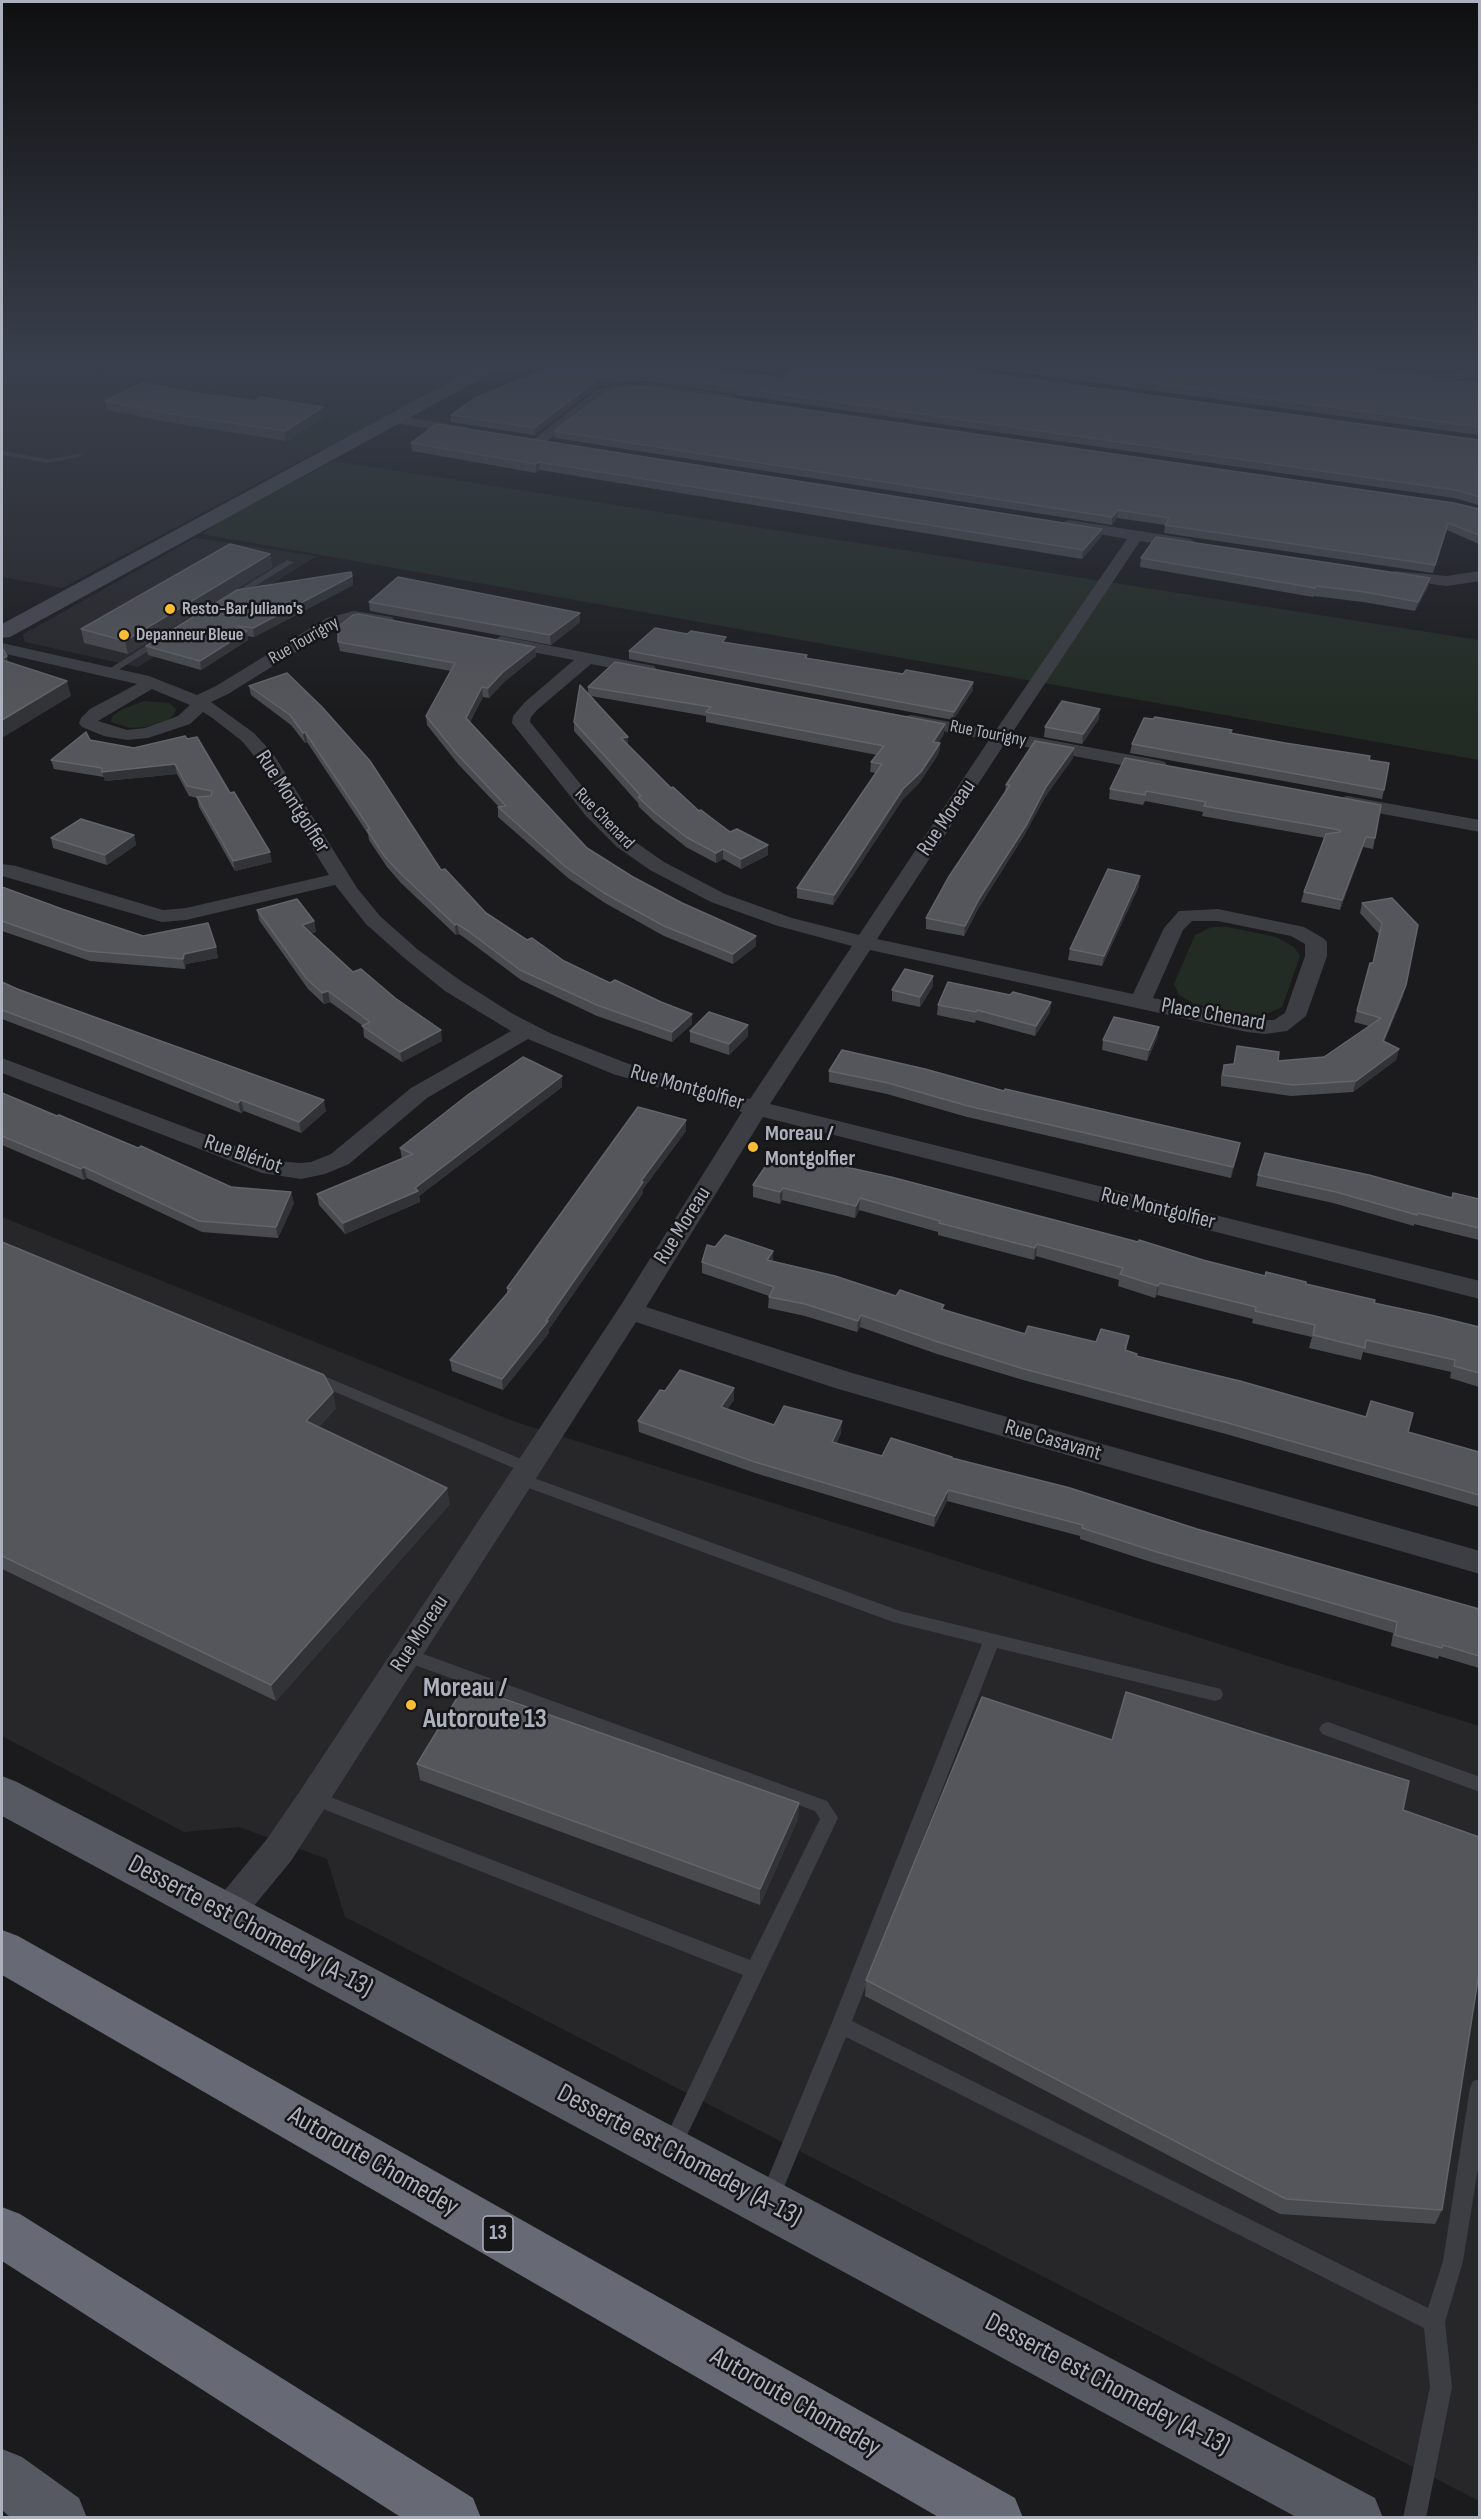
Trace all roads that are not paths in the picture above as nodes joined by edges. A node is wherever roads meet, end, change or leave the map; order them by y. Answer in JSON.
{"nodes":[{"id":1,"x":280,"y":481,"type":"edge"},
{"id":2,"x":1054,"y":523,"type":"edge"},
{"id":3,"x":1136,"y":536,"type":"junction"},
{"id":4,"x":1205,"y":547,"type":"edge"},
{"id":5,"x":290,"y":562,"type":"dead end"},
{"id":6,"x":1378,"y":574,"type":"edge"},
{"id":7,"x":1479,"y":576,"type":"edge"},
{"id":8,"x":220,"y":605,"type":"edge"},
{"id":9,"x":398,"y":622,"type":"edge"},
{"id":10,"x":2,"y":632,"type":"edge"},
{"id":11,"x":170,"y":635,"type":"edge"},
{"id":12,"x":479,"y":637,"type":"edge"},
{"id":13,"x":2,"y":648,"type":"edge"},
{"id":14,"x":586,"y":659,"type":"junction"},
{"id":15,"x":109,"y":672,"type":"junction"},
{"id":16,"x":667,"y":674,"type":"edge"},
{"id":17,"x":151,"y":683,"type":"junction"},
{"id":18,"x":201,"y":703,"type":"junction"},
{"id":19,"x":898,"y":717,"type":"edge"},
{"id":20,"x":1002,"y":737,"type":"junction"},
{"id":21,"x":1176,"y":770,"type":"edge"},
{"id":22,"x":1328,"y":798,"type":"edge"},
{"id":23,"x":1479,"y":826,"type":"edge"},
{"id":24,"x":2,"y":870,"type":"edge"},
{"id":25,"x":340,"y":878,"type":"junction"},
{"id":26,"x":863,"y":942,"type":"junction"},
{"id":27,"x":1140,"y":1002,"type":"junction"},
{"id":28,"x":526,"y":1031,"type":"junction"},
{"id":29,"x":2,"y":1065,"type":"edge"},
{"id":30,"x":756,"y":1109,"type":"junction"},
{"id":31,"x":1479,"y":1290,"type":"edge"},
{"id":32,"x":630,"y":1311,"type":"junction"},
{"id":33,"x":297,"y":1369,"type":"edge"},
{"id":34,"x":524,"y":1474,"type":"junction"},
{"id":35,"x":1479,"y":1563,"type":"edge"},
{"id":36,"x":992,"y":1640,"type":"junction"},
{"id":37,"x":407,"y":1655,"type":"junction"},
{"id":38,"x":1215,"y":1694,"type":"dead end"},
{"id":39,"x":1328,"y":1729,"type":"dead end"},
{"id":40,"x":1479,"y":1785,"type":"edge"},
{"id":41,"x":2,"y":1795,"type":"edge"},
{"id":42,"x":315,"y":1798,"type":"junction"},
{"id":43,"x":227,"y":1913,"type":"junction"},
{"id":44,"x":2,"y":1951,"type":"edge"},
{"id":45,"x":756,"y":1971,"type":"junction"},
{"id":46,"x":841,"y":2025,"type":"junction"},
{"id":47,"x":1479,"y":2088,"type":"edge"},
{"id":48,"x":670,"y":2150,"type":"junction"},
{"id":49,"x":767,"y":2204,"type":"junction"},
{"id":50,"x":2,"y":2232,"type":"edge"},
{"id":51,"x":1434,"y":2322,"type":"junction"},
{"id":52,"x":2,"y":2477,"type":"edge"},
{"id":53,"x":59,"y":2517,"type":"edge"},
{"id":54,"x":453,"y":2517,"type":"edge"},
{"id":55,"x":994,"y":2517,"type":"edge"},
{"id":56,"x":1355,"y":2517,"type":"edge"},
{"id":57,"x":1414,"y":2517,"type":"edge"}],
"edges":[{"from":1,"to":10,"type":"main road"},
{"from":2,"to":3,"type":"street"},
{"from":3,"to":4,"type":"street"},
{"from":3,"to":20,"type":"street","name":"Rue Moreau"},
{"from":5,"to":8,"type":"lane"},
{"from":6,"to":7,"type":"street"},
{"from":9,"to":18,"type":"street","name":"Rue Tourigny"},
{"from":11,"to":15,"type":"lane"},
{"from":12,"to":14,"type":"street"},
{"from":13,"to":15,"type":"street","name":"Rue Montgolfier"},
{"from":14,"to":16,"type":"street"},
{"from":14,"to":26,"type":"street","name":"Rue Chenard"},
{"from":15,"to":17,"type":"street","name":"Rue Montgolfier"},
{"from":17,"to":18,"type":"street","name":"Rue Montgolfier"},
{"from":17,"to":18,"type":"street"},
{"from":18,"to":25,"type":"street","name":"Rue Montgolfier"},
{"from":19,"to":20,"type":"street","name":"Rue Tourigny"},
{"from":20,"to":21,"type":"street","name":"Rue Tourigny"},
{"from":20,"to":26,"type":"street","name":"Rue Moreau"},
{"from":22,"to":23,"type":"street"},
{"from":24,"to":25,"type":"street"},
{"from":25,"to":28,"type":"street","name":"Rue Montgolfier"},
{"from":26,"to":27,"type":"street","name":"Place Chenard"},
{"from":26,"to":30,"type":"street","name":"Rue Moreau"},
{"from":27,"to":27,"type":"street","name":"Place Chenard"},
{"from":28,"to":29,"type":"street","name":"Rue Blériot"},
{"from":28,"to":30,"type":"street","name":"Rue Montgolfier"},
{"from":30,"to":31,"type":"street","name":"Rue Montgolfier"},
{"from":30,"to":32,"type":"street","name":"Rue Moreau"},
{"from":32,"to":34,"type":"street","name":"Rue Moreau"},
{"from":32,"to":35,"type":"street","name":"Rue Casavant"},
{"from":33,"to":34,"type":"lane"},
{"from":34,"to":36,"type":"lane"},
{"from":34,"to":37,"type":"street","name":"Rue Moreau"},
{"from":36,"to":38,"type":"lane"},
{"from":36,"to":46,"type":"lane"},
{"from":37,"to":42,"type":"street","name":"Rue Moreau"},
{"from":37,"to":45,"type":"lane"},
{"from":39,"to":40,"type":"lane"},
{"from":41,"to":43,"type":"main road","name":"Desserte est Chomedey (A-13)"},
{"from":42,"to":43,"type":"street","name":"Rue Moreau"},
{"from":42,"to":45,"type":"lane"},
{"from":43,"to":48,"type":"main road","name":"Desserte est Chomedey (A-13)"},
{"from":44,"to":55,"type":"highway","name":"Autoroute Chomedey","number":"13"},
{"from":45,"to":48,"type":"lane"},
{"from":46,"to":49,"type":"lane"},
{"from":46,"to":51,"type":"lane"},
{"from":47,"to":51,"type":"lane"},
{"from":48,"to":49,"type":"main road","name":"Desserte est Chomedey (A-13)"},
{"from":49,"to":56,"type":"main road","name":"Desserte est Chomedey (A-13)"},
{"from":50,"to":54,"type":"highway"},
{"from":51,"to":57,"type":"lane"},
{"from":52,"to":53,"type":"main road"}]}
